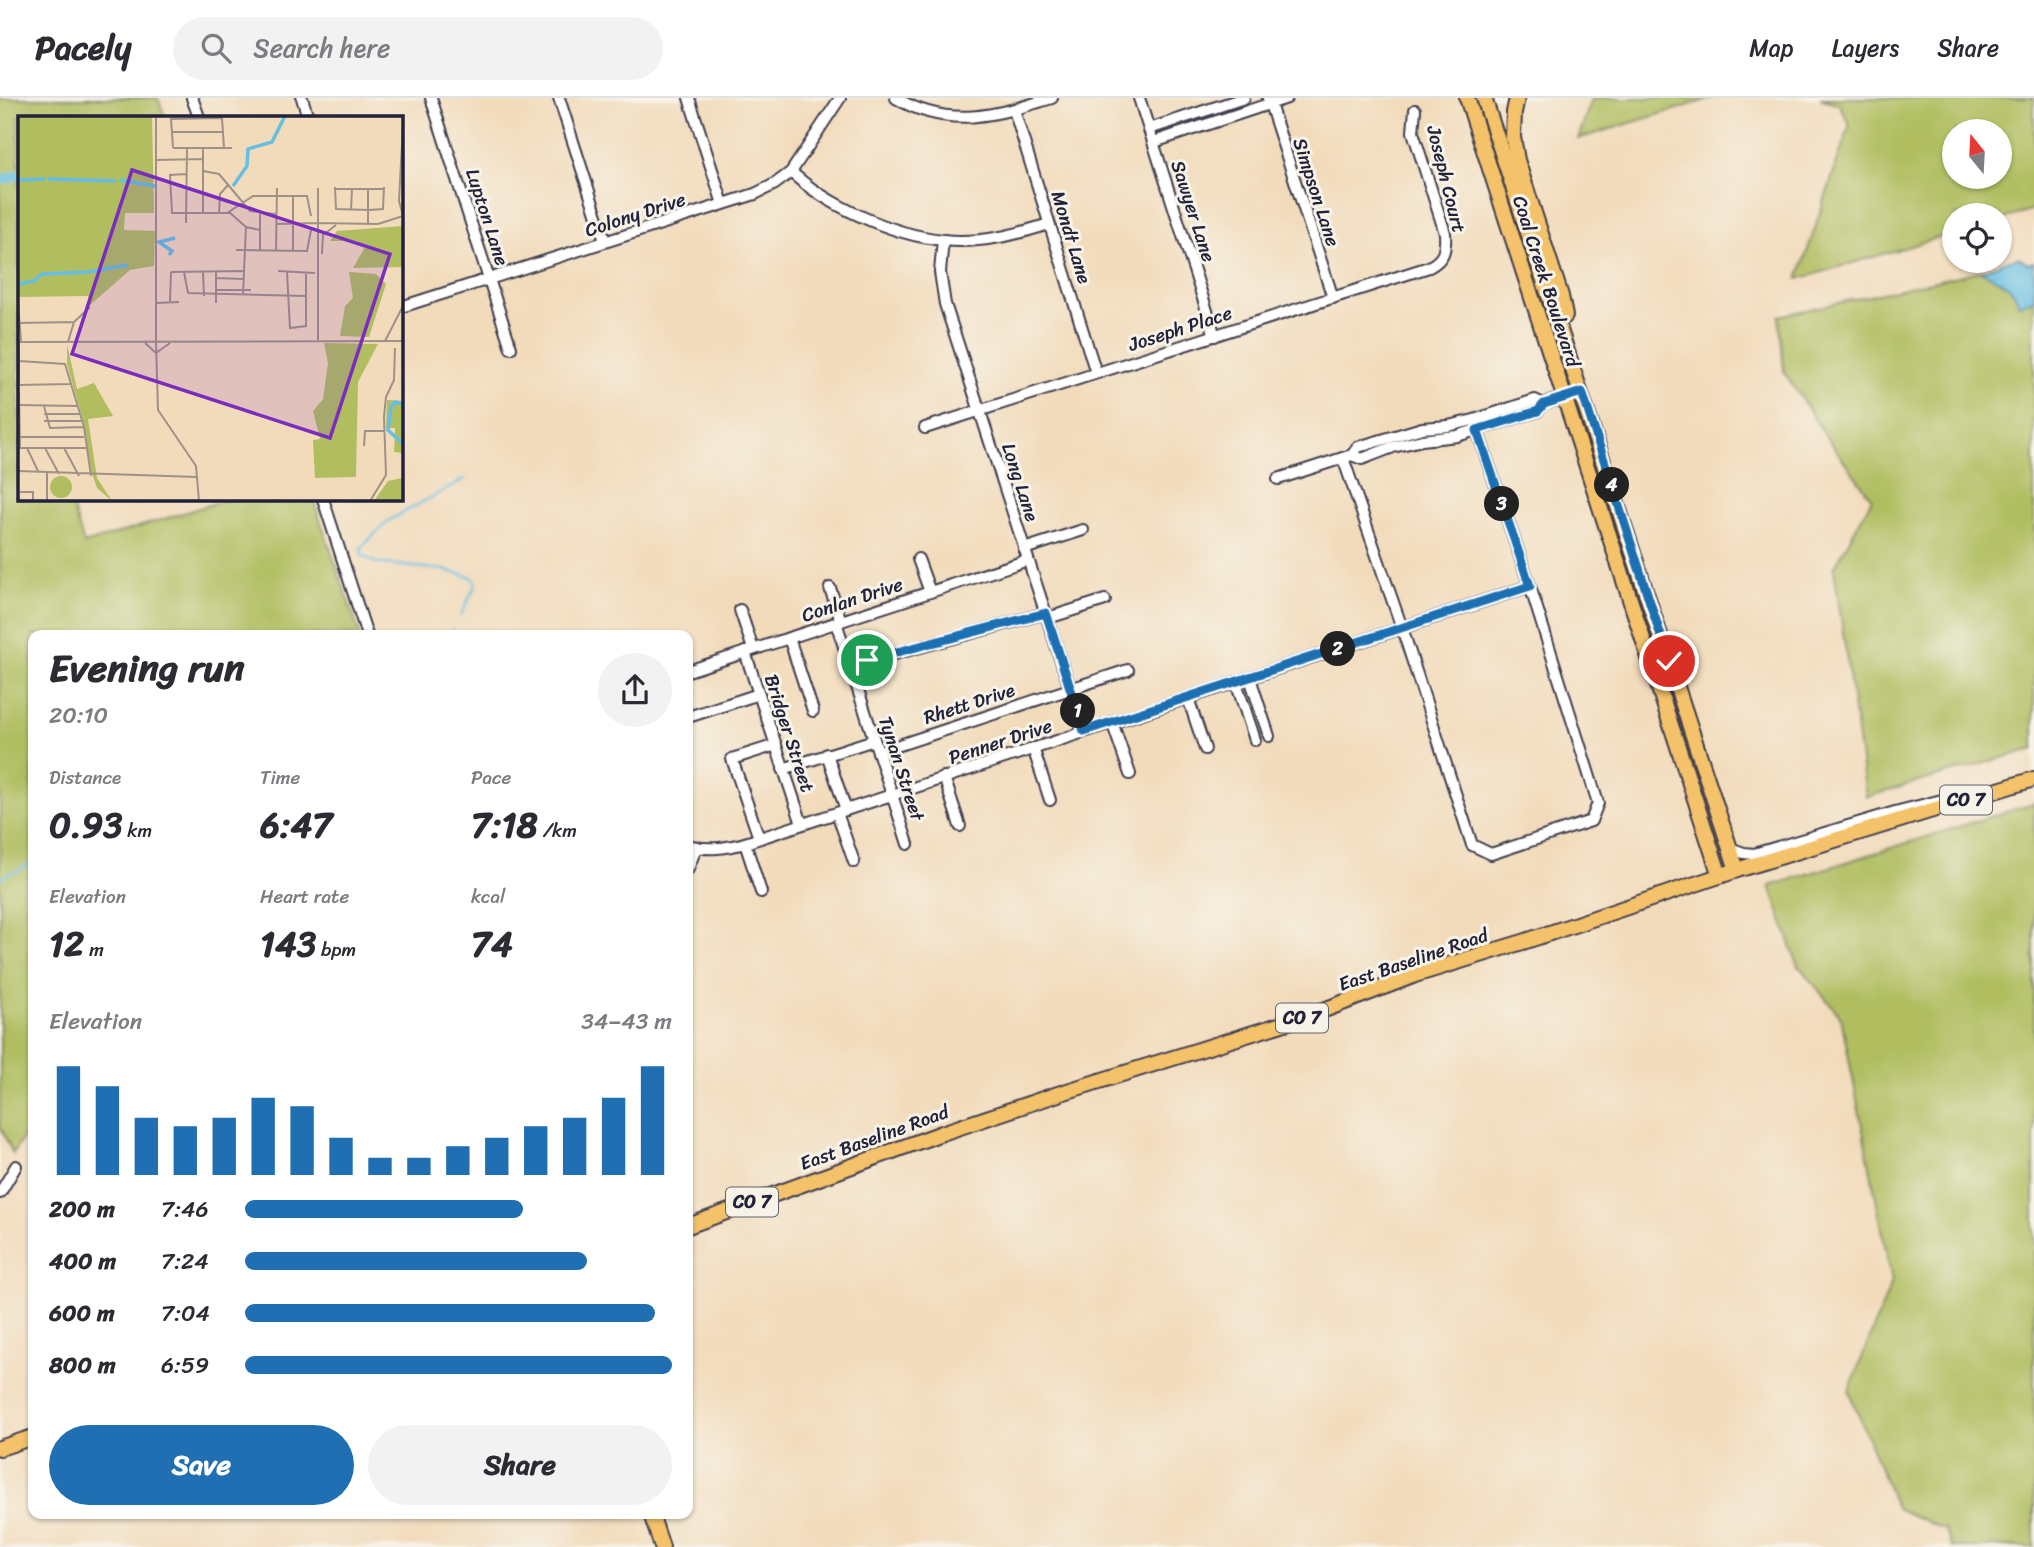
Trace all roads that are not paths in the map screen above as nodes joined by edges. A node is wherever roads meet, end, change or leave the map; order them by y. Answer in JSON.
{"nodes":[{"id":1,"x":192,"y":98,"type":"edge"},
{"id":2,"x":302,"y":98,"type":"edge"},
{"id":3,"x":431,"y":98,"type":"edge"},
{"id":4,"x":559,"y":98,"type":"edge"},
{"id":5,"x":689,"y":98,"type":"edge"},
{"id":6,"x":840,"y":98,"type":"edge"},
{"id":7,"x":896,"y":98,"type":"edge"},
{"id":8,"x":1052,"y":98,"type":"edge"},
{"id":9,"x":1139,"y":98,"type":"edge"},
{"id":10,"x":1244,"y":98,"type":"edge"},
{"id":11,"x":1287,"y":98,"type":"edge"},
{"id":12,"x":1468,"y":98,"type":"edge"},
{"id":13,"x":1484,"y":98,"type":"edge"},
{"id":14,"x":1517,"y":98,"type":"edge"},
{"id":15,"x":1269,"y":101,"type":"edge"},
{"id":16,"x":1014,"y":110,"type":"junction"},
{"id":17,"x":1415,"y":110,"type":"dead end"},
{"id":18,"x":199,"y":116,"type":"edge"},
{"id":19,"x":308,"y":116,"type":"edge"},
{"id":20,"x":1149,"y":129,"type":"junction"},
{"id":21,"x":1154,"y":142,"type":"junction"},
{"id":22,"x":791,"y":172,"type":"junction"},
{"id":23,"x":723,"y":204,"type":"junction"},
{"id":24,"x":1049,"y":224,"type":"junction"},
{"id":25,"x":943,"y":240,"type":"junction"},
{"id":26,"x":605,"y":241,"type":"junction"},
{"id":27,"x":1444,"y":256,"type":"joint"},
{"id":28,"x":489,"y":279,"type":"junction"},
{"id":29,"x":1332,"y":298,"type":"junction"},
{"id":30,"x":402,"y":307,"type":"edge"},
{"id":31,"x":1215,"y":336,"type":"junction"},
{"id":32,"x":511,"y":348,"type":"dead end"},
{"id":33,"x":1096,"y":373,"type":"junction"},
{"id":34,"x":1577,"y":376,"type":"junction"},
{"id":35,"x":1582,"y":392,"type":"junction"},
{"id":36,"x":1565,"y":397,"type":"junction"},
{"id":37,"x":1544,"y":404,"type":"junction"},
{"id":38,"x":979,"y":410,"type":"junction"},
{"id":39,"x":925,"y":428,"type":"dead end"},
{"id":40,"x":1477,"y":430,"type":"junction"},
{"id":41,"x":1348,"y":457,"type":"junction"},
{"id":42,"x":1278,"y":479,"type":"dead end"},
{"id":43,"x":323,"y":500,"type":"edge"},
{"id":44,"x":1083,"y":530,"type":"dead end"},
{"id":45,"x":1026,"y":554,"type":"junction"},
{"id":46,"x":918,"y":559,"type":"dead end"},
{"id":47,"x":1530,"y":586,"type":"junction"},
{"id":48,"x":830,"y":589,"type":"dead end"},
{"id":49,"x":930,"y":592,"type":"junction"},
{"id":50,"x":1105,"y":600,"type":"dead end"},
{"id":51,"x":740,"y":610,"type":"dead end"},
{"id":52,"x":1047,"y":616,"type":"junction"},
{"id":53,"x":838,"y":622,"type":"junction"},
{"id":54,"x":1402,"y":628,"type":"junction"},
{"id":55,"x":364,"y":630,"type":"edge"},
{"id":56,"x":789,"y":638,"type":"junction"},
{"id":57,"x":749,"y":651,"type":"junction"},
{"id":58,"x":850,"y":666,"type":"junction"},
{"id":59,"x":693,"y":669,"type":"edge"},
{"id":60,"x":1128,"y":670,"type":"dead end"},
{"id":61,"x":1250,"y":678,"type":"junction"},
{"id":62,"x":1236,"y":682,"type":"junction"},
{"id":63,"x":1070,"y":688,"type":"junction"},
{"id":64,"x":759,"y":694,"type":"junction"},
{"id":65,"x":1188,"y":698,"type":"junction"},
{"id":66,"x":813,"y":710,"type":"dead end"},
{"id":67,"x":693,"y":715,"type":"edge"},
{"id":68,"x":1112,"y":722,"type":"junction"},
{"id":69,"x":1084,"y":731,"type":"junction"},
{"id":70,"x":1269,"y":736,"type":"dead end"},
{"id":71,"x":874,"y":740,"type":"junction"},
{"id":72,"x":1255,"y":740,"type":"dead end"},
{"id":73,"x":776,"y":745,"type":"junction"},
{"id":74,"x":1033,"y":748,"type":"junction"},
{"id":75,"x":1205,"y":749,"type":"dead end"},
{"id":76,"x":878,"y":752,"type":"junction"},
{"id":77,"x":827,"y":754,"type":"junction"},
{"id":78,"x":783,"y":769,"type":"junction"},
{"id":79,"x":1130,"y":774,"type":"dead end"},
{"id":80,"x":944,"y":777,"type":"junction"},
{"id":81,"x":2034,"y":779,"type":"edge"},
{"id":82,"x":892,"y":795,"type":"junction"},
{"id":83,"x":1050,"y":800,"type":"dead end"},
{"id":84,"x":841,"y":811,"type":"junction"},
{"id":85,"x":802,"y":824,"type":"junction"},
{"id":86,"x":960,"y":826,"type":"dead end"},
{"id":87,"x":759,"y":838,"type":"junction"},
{"id":88,"x":745,"y":843,"type":"junction"},
{"id":89,"x":908,"y":844,"type":"dead end"},
{"id":90,"x":693,"y":847,"type":"edge"},
{"id":91,"x":1730,"y":848,"type":"junction"},
{"id":92,"x":854,"y":862,"type":"dead end"},
{"id":93,"x":1737,"y":870,"type":"junction"},
{"id":94,"x":1720,"y":876,"type":"junction"},
{"id":95,"x":761,"y":892,"type":"dead end"},
{"id":96,"x":16,"y":1166,"type":"dead end"},
{"id":97,"x":0,"y":1193,"type":"edge"},
{"id":98,"x":693,"y":1224,"type":"edge"},
{"id":99,"x":28,"y":1439,"type":"edge"},
{"id":100,"x":0,"y":1448,"type":"edge"},
{"id":101,"x":653,"y":1519,"type":"edge"},
{"id":102,"x":662,"y":1547,"type":"edge"}],
"edges":[{"from":1,"to":18,"type":"street"},
{"from":2,"to":19,"type":"street"},
{"from":3,"to":28,"type":"street","name":"Lupton Lane"},
{"from":4,"to":26,"type":"street"},
{"from":5,"to":23,"type":"street"},
{"from":6,"to":22,"type":"street","name":"Colony Drive"},
{"from":7,"to":16,"type":"street"},
{"from":8,"to":16,"type":"street"},
{"from":9,"to":20,"type":"street","name":"Sawyer Lane"},
{"from":10,"to":20,"type":"street"},
{"from":11,"to":15,"type":"street"},
{"from":12,"to":36,"type":"main road","name":"Coal Creek Boulevard"},
{"from":13,"to":34,"type":"main road","name":"Coal Creek Boulevard"},
{"from":14,"to":34,"type":"main road"},
{"from":15,"to":21,"type":"street"},
{"from":15,"to":29,"type":"street","name":"Simpson Lane"},
{"from":16,"to":24,"type":"street","name":"Mondt Lane"},
{"from":17,"to":27,"type":"street","name":"Joseph Court"},
{"from":20,"to":21,"type":"street","name":"Sawyer Lane"},
{"from":21,"to":31,"type":"street","name":"Sawyer Lane"},
{"from":22,"to":23,"type":"street","name":"Colony Drive"},
{"from":22,"to":25,"type":"street"},
{"from":23,"to":26,"type":"street","name":"Colony Drive"},
{"from":24,"to":25,"type":"street"},
{"from":24,"to":33,"type":"street","name":"Mondt Lane"},
{"from":25,"to":38,"type":"street","name":"Long Lane"},
{"from":26,"to":28,"type":"street","name":"Colony Drive"},
{"from":27,"to":29,"type":"street","name":"Joseph Place"},
{"from":28,"to":30,"type":"street","name":"Colony Drive"},
{"from":28,"to":32,"type":"street","name":"Lupton Lane"},
{"from":29,"to":31,"type":"street","name":"Joseph Place"},
{"from":31,"to":33,"type":"street","name":"Joseph Place"},
{"from":33,"to":38,"type":"street","name":"Joseph Place"},
{"from":34,"to":35,"type":"main road","name":"Coal Creek Boulevard"},
{"from":35,"to":36,"type":"street"},
{"from":35,"to":91,"type":"main road","name":"Coal Creek Boulevard"},
{"from":36,"to":37,"type":"street"},
{"from":36,"to":94,"type":"main road","name":"Coal Creek Boulevard"},
{"from":37,"to":40,"type":"street"},
{"from":37,"to":41,"type":"street"},
{"from":38,"to":39,"type":"street","name":"Joseph Place"},
{"from":38,"to":45,"type":"street","name":"Long Lane"},
{"from":40,"to":41,"type":"street"},
{"from":40,"to":47,"type":"street"},
{"from":41,"to":42,"type":"street"},
{"from":41,"to":54,"type":"street"},
{"from":43,"to":55,"type":"street"},
{"from":44,"to":45,"type":"street","name":"Conlan Drive"},
{"from":45,"to":49,"type":"street","name":"Conlan Drive"},
{"from":45,"to":52,"type":"street","name":"Long Lane"},
{"from":46,"to":49,"type":"street"},
{"from":47,"to":54,"type":"street","name":"Penner Drive"},
{"from":47,"to":54,"type":"street"},
{"from":48,"to":53,"type":"street","name":"Tynan Street"},
{"from":49,"to":53,"type":"street","name":"Conlan Drive"},
{"from":50,"to":52,"type":"street"},
{"from":51,"to":57,"type":"street","name":"Bridger Street"},
{"from":52,"to":58,"type":"street"},
{"from":52,"to":63,"type":"street","name":"Long Lane"},
{"from":53,"to":56,"type":"street","name":"Conlan Drive"},
{"from":53,"to":58,"type":"street","name":"Tynan Street"},
{"from":54,"to":61,"type":"street","name":"Penner Drive"},
{"from":56,"to":57,"type":"street","name":"Conlan Drive"},
{"from":56,"to":66,"type":"street"},
{"from":57,"to":59,"type":"street","name":"Conlan Drive"},
{"from":57,"to":64,"type":"street","name":"Bridger Street"},
{"from":58,"to":71,"type":"street","name":"Tynan Street"},
{"from":60,"to":63,"type":"street","name":"Rhett Drive"},
{"from":61,"to":62,"type":"street","name":"Penner Drive"},
{"from":61,"to":70,"type":"street"},
{"from":62,"to":65,"type":"street","name":"Penner Drive"},
{"from":62,"to":72,"type":"street"},
{"from":63,"to":69,"type":"street","name":"Long Lane"},
{"from":63,"to":76,"type":"street","name":"Rhett Drive"},
{"from":64,"to":67,"type":"street"},
{"from":64,"to":73,"type":"street","name":"Bridger Street"},
{"from":65,"to":68,"type":"street","name":"Penner Drive"},
{"from":65,"to":75,"type":"street"},
{"from":68,"to":69,"type":"street","name":"Penner Drive"},
{"from":68,"to":79,"type":"street"},
{"from":69,"to":74,"type":"street","name":"Penner Drive"},
{"from":71,"to":76,"type":"street","name":"Tynan Street"},
{"from":71,"to":77,"type":"street"},
{"from":73,"to":78,"type":"street","name":"Bridger Street"},
{"from":73,"to":87,"type":"street"},
{"from":74,"to":80,"type":"street","name":"Penner Drive"},
{"from":74,"to":83,"type":"street"},
{"from":76,"to":82,"type":"street","name":"Tynan Street"},
{"from":77,"to":78,"type":"street"},
{"from":77,"to":84,"type":"street"},
{"from":78,"to":85,"type":"street","name":"Bridger Street"},
{"from":80,"to":82,"type":"street","name":"Penner Drive"},
{"from":80,"to":86,"type":"street"},
{"from":81,"to":91,"type":"street"},
{"from":81,"to":93,"type":"main road","name":"East Baseline Road","number":"CO 7"},
{"from":82,"to":84,"type":"street","name":"Penner Drive"},
{"from":82,"to":89,"type":"street","name":"Tynan Street"},
{"from":84,"to":85,"type":"street","name":"Penner Drive"},
{"from":84,"to":92,"type":"street"},
{"from":85,"to":87,"type":"street","name":"Penner Drive"},
{"from":87,"to":88,"type":"street","name":"Penner Drive"},
{"from":88,"to":90,"type":"street","name":"Penner Drive"},
{"from":88,"to":95,"type":"street"},
{"from":91,"to":93,"type":"main road","name":"Coal Creek Boulevard"},
{"from":93,"to":94,"type":"main road","name":"East Baseline Road","number":"CO 7"},
{"from":94,"to":98,"type":"main road","name":"East Baseline Road","number":"CO 7"},
{"from":96,"to":97,"type":"street"},
{"from":99,"to":100,"type":"main road"},
{"from":101,"to":102,"type":"main road"}]}
